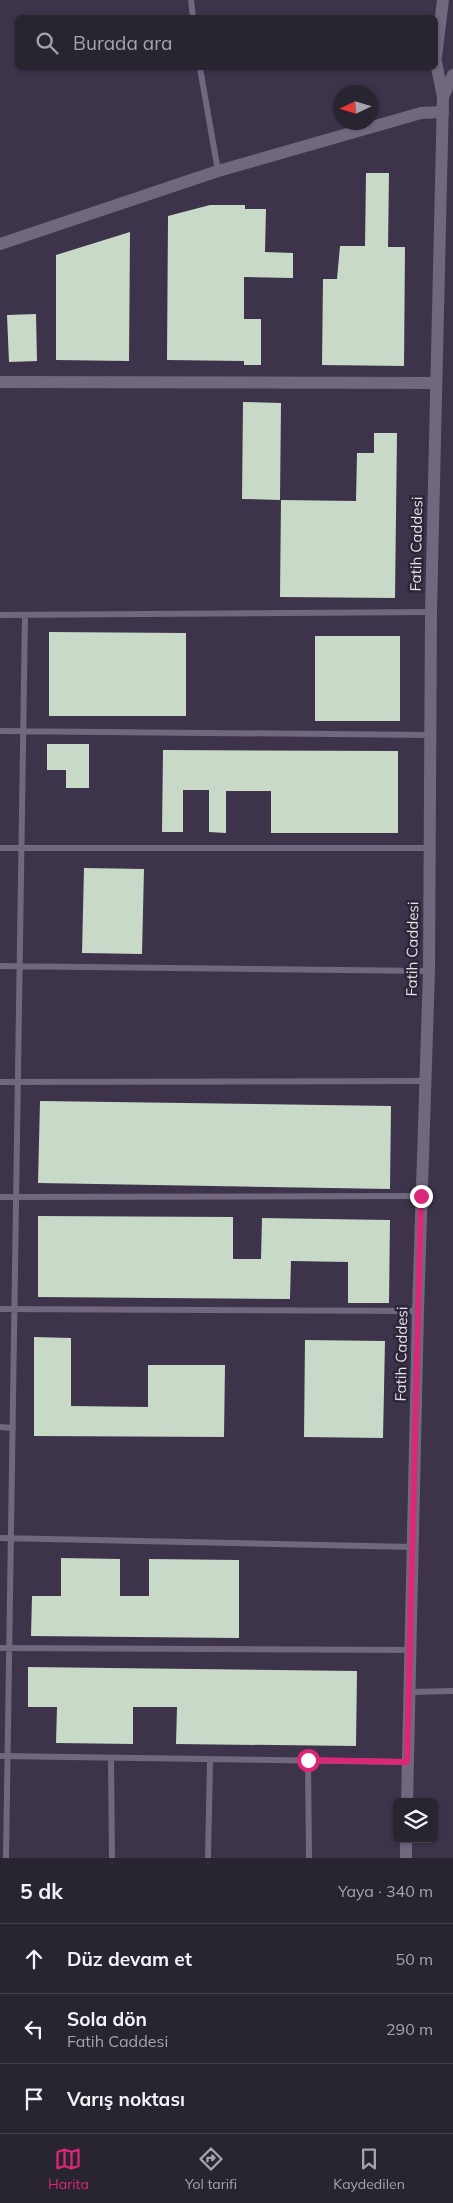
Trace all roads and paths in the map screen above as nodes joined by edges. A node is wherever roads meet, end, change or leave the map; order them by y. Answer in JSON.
{"nodes":[{"id":1,"x":191,"y":0,"type":"edge"},
{"id":2,"x":443,"y":0,"type":"edge"},
{"id":3,"x":193,"y":15,"type":"edge"},
{"id":4,"x":438,"y":41,"type":"edge"},
{"id":5,"x":200,"y":70,"type":"edge"},
{"id":6,"x":438,"y":70,"type":"edge"},
{"id":7,"x":453,"y":75,"type":"edge"},
{"id":8,"x":443,"y":97,"type":"junction"},
{"id":9,"x":443,"y":112,"type":"junction"},
{"id":10,"x":218,"y":171,"type":"junction"},
{"id":11,"x":0,"y":244,"type":"edge"},
{"id":12,"x":0,"y":382,"type":"edge"},
{"id":13,"x":436,"y":383,"type":"junction"},
{"id":14,"x":431,"y":612,"type":"junction"},
{"id":15,"x":0,"y":615,"type":"edge"},
{"id":16,"x":25,"y":615,"type":"junction"},
{"id":17,"x":0,"y":731,"type":"edge"},
{"id":18,"x":24,"y":731,"type":"junction"},
{"id":19,"x":431,"y":735,"type":"junction"},
{"id":20,"x":0,"y":848,"type":"edge"},
{"id":21,"x":430,"y":848,"type":"junction"},
{"id":22,"x":20,"y":849,"type":"junction"},
{"id":23,"x":0,"y":966,"type":"edge"},
{"id":24,"x":19,"y":966,"type":"junction"},
{"id":25,"x":429,"y":971,"type":"junction"},
{"id":26,"x":0,"y":1082,"type":"edge"},
{"id":27,"x":425,"y":1082,"type":"junction"},
{"id":28,"x":19,"y":1083,"type":"junction"},
{"id":29,"x":421,"y":1196,"type":"junction"},
{"id":30,"x":0,"y":1198,"type":"edge"},
{"id":31,"x":15,"y":1198,"type":"junction"},
{"id":32,"x":0,"y":1309,"type":"edge"},
{"id":33,"x":14,"y":1310,"type":"junction"},
{"id":34,"x":418,"y":1311,"type":"junction"},
{"id":35,"x":0,"y":1427,"type":"edge"},
{"id":36,"x":12,"y":1428,"type":"junction"},
{"id":37,"x":0,"y":1538,"type":"edge"},
{"id":38,"x":10,"y":1538,"type":"junction"},
{"id":39,"x":413,"y":1547,"type":"junction"},
{"id":40,"x":4,"y":1648,"type":"edge"},
{"id":41,"x":410,"y":1650,"type":"junction"},
{"id":42,"x":453,"y":1691,"type":"edge"},
{"id":43,"x":409,"y":1692,"type":"junction"},
{"id":44,"x":3,"y":1756,"type":"edge"},
{"id":45,"x":111,"y":1758,"type":"junction"},
{"id":46,"x":210,"y":1760,"type":"junction"},
{"id":47,"x":308,"y":1760,"type":"junction"},
{"id":48,"x":407,"y":1762,"type":"junction"},
{"id":49,"x":407,"y":1798,"type":"edge"},
{"id":50,"x":406,"y":1843,"type":"edge"},
{"id":51,"x":6,"y":1858,"type":"edge"},
{"id":52,"x":112,"y":1858,"type":"edge"},
{"id":53,"x":208,"y":1858,"type":"edge"},
{"id":54,"x":309,"y":1858,"type":"edge"},
{"id":55,"x":406,"y":1858,"type":"edge"}],
"edges":[{"from":1,"to":3,"type":"lane"},
{"from":2,"to":4,"type":"street"},
{"from":5,"to":10,"type":"lane"},
{"from":6,"to":8,"type":"street","name":"Fatih Caddesi"},
{"from":7,"to":8,"type":"street","name":"Fatih Caddesi"},
{"from":8,"to":9,"type":"street","name":"Fatih Caddesi"},
{"from":9,"to":10,"type":"street"},
{"from":9,"to":13,"type":"street","name":"Fatih Caddesi"},
{"from":10,"to":11,"type":"street"},
{"from":12,"to":13,"type":"street"},
{"from":13,"to":14,"type":"street","name":"Fatih Caddesi"},
{"from":14,"to":16,"type":"lane"},
{"from":14,"to":19,"type":"street","name":"Fatih Caddesi"},
{"from":15,"to":16,"type":"lane"},
{"from":16,"to":18,"type":"lane"},
{"from":17,"to":18,"type":"lane"},
{"from":18,"to":19,"type":"lane"},
{"from":18,"to":22,"type":"lane"},
{"from":19,"to":21,"type":"street","name":"Fatih Caddesi"},
{"from":20,"to":22,"type":"lane"},
{"from":21,"to":22,"type":"lane"},
{"from":21,"to":25,"type":"street","name":"Fatih Caddesi"},
{"from":22,"to":24,"type":"lane"},
{"from":23,"to":24,"type":"lane"},
{"from":24,"to":25,"type":"lane"},
{"from":24,"to":28,"type":"lane"},
{"from":25,"to":27,"type":"street","name":"Fatih Caddesi"},
{"from":26,"to":28,"type":"lane"},
{"from":27,"to":28,"type":"lane"},
{"from":27,"to":29,"type":"street","name":"Fatih Caddesi"},
{"from":28,"to":31,"type":"lane"},
{"from":29,"to":31,"type":"lane"},
{"from":29,"to":34,"type":"street","name":"Fatih Caddesi"},
{"from":30,"to":31,"type":"lane"},
{"from":31,"to":33,"type":"lane"},
{"from":32,"to":33,"type":"lane"},
{"from":33,"to":34,"type":"lane"},
{"from":33,"to":36,"type":"lane"},
{"from":34,"to":39,"type":"street","name":"Fatih Caddesi"},
{"from":35,"to":36,"type":"lane"},
{"from":36,"to":38,"type":"lane"},
{"from":37,"to":38,"type":"lane"},
{"from":38,"to":39,"type":"lane"},
{"from":38,"to":40,"type":"lane"},
{"from":39,"to":41,"type":"street","name":"Fatih Caddesi"},
{"from":40,"to":41,"type":"lane"},
{"from":40,"to":44,"type":"lane"},
{"from":41,"to":43,"type":"street","name":"Fatih Caddesi"},
{"from":42,"to":43,"type":"lane"},
{"from":43,"to":48,"type":"street","name":"Fatih Caddesi"},
{"from":44,"to":45,"type":"lane"},
{"from":44,"to":51,"type":"lane"},
{"from":45,"to":46,"type":"lane"},
{"from":45,"to":52,"type":"lane"},
{"from":46,"to":47,"type":"lane"},
{"from":46,"to":53,"type":"lane"},
{"from":47,"to":48,"type":"lane"},
{"from":47,"to":54,"type":"lane"},
{"from":48,"to":49,"type":"street","name":"Fatih Caddesi"},
{"from":50,"to":55,"type":"street"}]}
